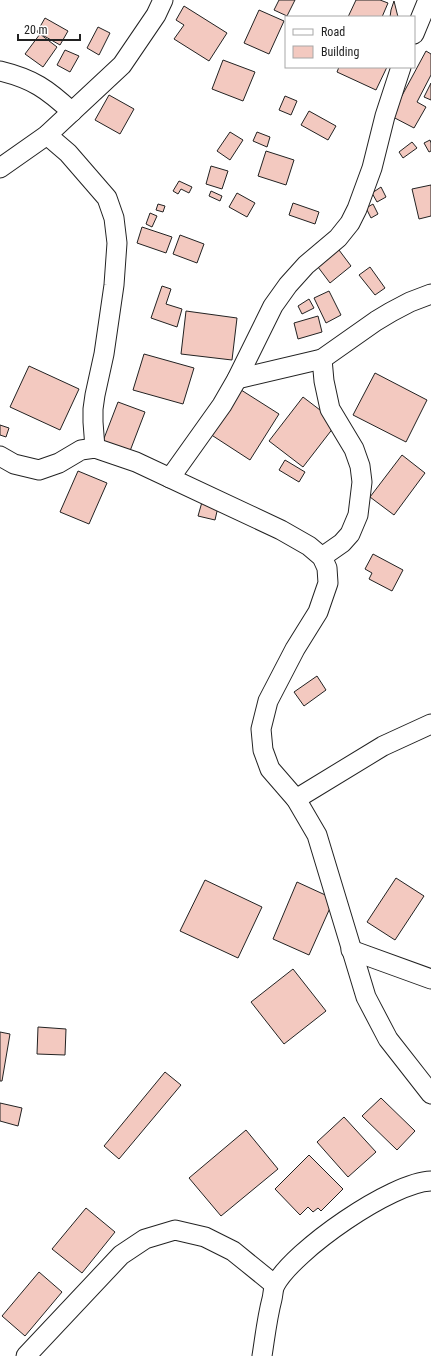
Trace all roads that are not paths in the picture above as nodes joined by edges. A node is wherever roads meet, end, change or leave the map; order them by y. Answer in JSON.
{"nodes":[{"id":1,"x":163,"y":0,"type":"edge"},
{"id":2,"x":428,"y":0,"type":"edge"},
{"id":3,"x":415,"y":32,"type":"edge"},
{"id":4,"x":400,"y":68,"type":"edge"},
{"id":5,"x":0,"y":71,"type":"edge"},
{"id":6,"x":72,"y":112,"type":"junction"},
{"id":7,"x":47,"y":135,"type":"junction"},
{"id":8,"x":0,"y":168,"type":"edge"},
{"id":9,"x":431,"y":294,"type":"edge"},
{"id":10,"x":322,"y":359,"type":"junction"},
{"id":11,"x":237,"y":380,"type":"junction"},
{"id":12,"x":95,"y":448,"type":"junction"},
{"id":13,"x":0,"y":456,"type":"edge"},
{"id":14,"x":170,"y":478,"type":"junction"},
{"id":15,"x":322,"y":557,"type":"junction"},
{"id":16,"x":431,"y":724,"type":"edge"},
{"id":17,"x":296,"y":799,"type":"junction"},
{"id":18,"x":351,"y":950,"type":"junction"},
{"id":19,"x":431,"y":979,"type":"edge"},
{"id":20,"x":431,"y":1094,"type":"edge"},
{"id":21,"x":431,"y":1181,"type":"edge"},
{"id":22,"x":275,"y":1285,"type":"junction"},
{"id":23,"x":26,"y":1356,"type":"edge"},
{"id":24,"x":262,"y":1356,"type":"edge"}],
"edges":[{"from":1,"to":6,"type":"street"},
{"from":2,"to":3,"type":"street"},
{"from":4,"to":11,"type":"street"},
{"from":5,"to":6,"type":"street"},
{"from":6,"to":7,"type":"street"},
{"from":7,"to":8,"type":"street"},
{"from":7,"to":12,"type":"street"},
{"from":9,"to":10,"type":"street"},
{"from":10,"to":11,"type":"street"},
{"from":10,"to":15,"type":"street"},
{"from":11,"to":14,"type":"street"},
{"from":12,"to":13,"type":"street"},
{"from":12,"to":14,"type":"street"},
{"from":14,"to":15,"type":"street"},
{"from":15,"to":17,"type":"street"},
{"from":16,"to":17,"type":"street"},
{"from":17,"to":18,"type":"street"},
{"from":18,"to":19,"type":"street"},
{"from":18,"to":20,"type":"street"},
{"from":21,"to":22,"type":"street"},
{"from":22,"to":23,"type":"street"},
{"from":22,"to":24,"type":"street"}]}
